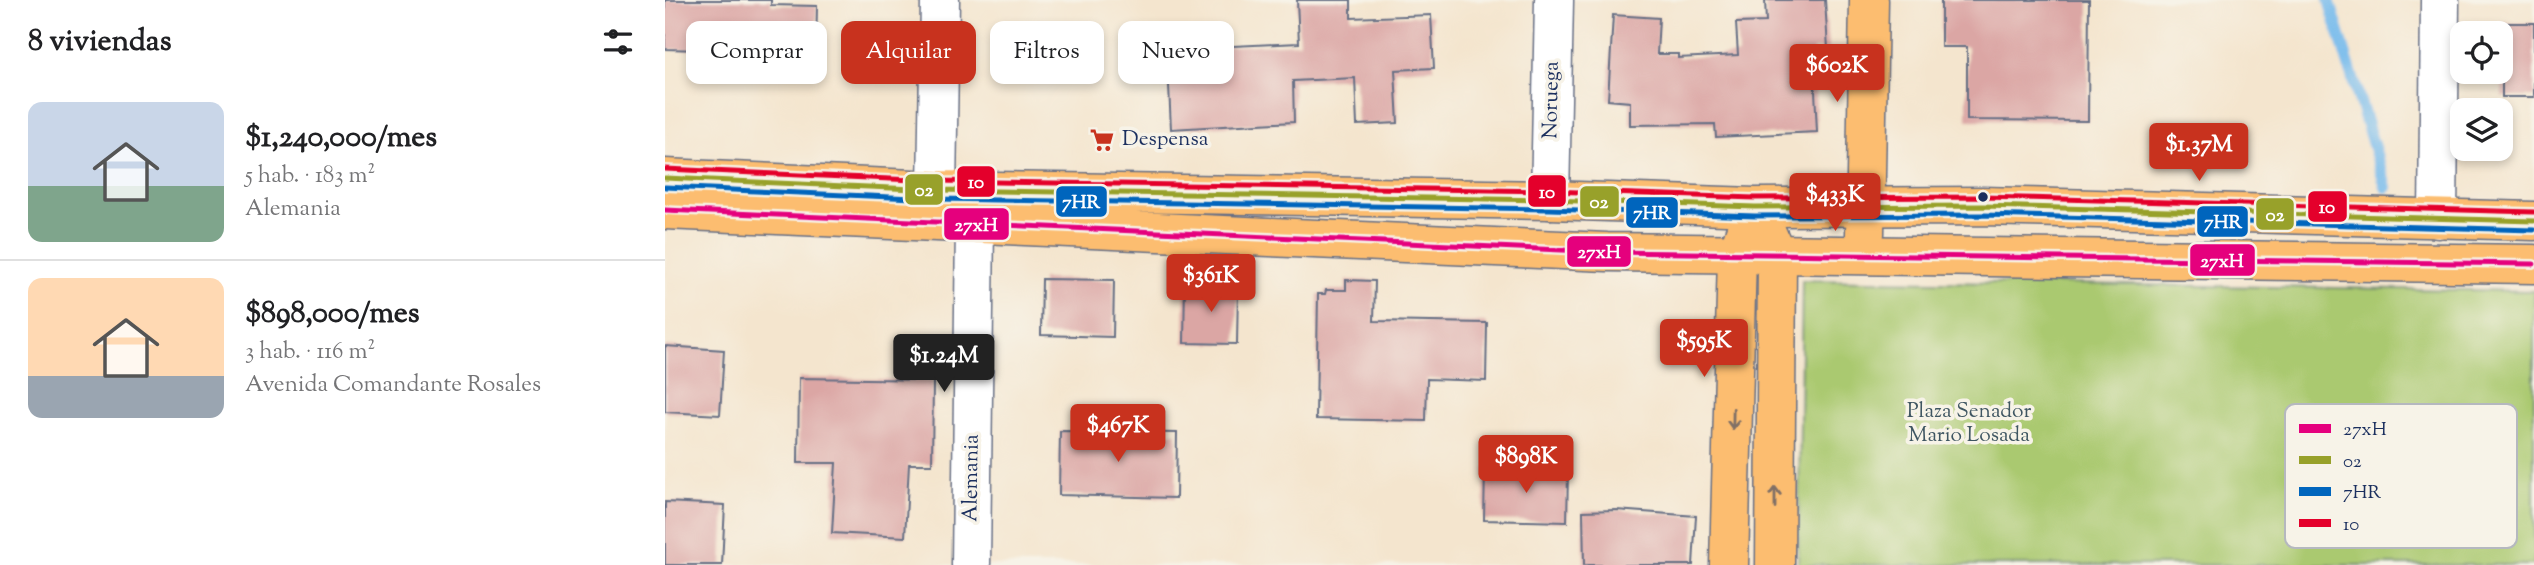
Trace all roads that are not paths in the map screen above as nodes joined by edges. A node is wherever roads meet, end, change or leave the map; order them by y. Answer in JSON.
{"nodes":[{"id":1,"x":940,"y":0,"type":"edge"},
{"id":2,"x":1554,"y":0,"type":"edge"},
{"id":3,"x":1869,"y":0,"type":"edge"},
{"id":4,"x":2440,"y":0,"type":"edge"},
{"id":5,"x":665,"y":178,"type":"edge"},
{"id":6,"x":937,"y":190,"type":"junction"},
{"id":7,"x":1550,"y":200,"type":"junction"},
{"id":8,"x":1755,"y":207,"type":"junction"},
{"id":9,"x":1865,"y":208,"type":"junction"},
{"id":10,"x":665,"y":209,"type":"edge"},
{"id":11,"x":2438,"y":219,"type":"junction"},
{"id":12,"x":2534,"y":221,"type":"edge"},
{"id":13,"x":975,"y":223,"type":"junction"},
{"id":14,"x":1737,"y":255,"type":"junction"},
{"id":15,"x":1777,"y":256,"type":"junction"},
{"id":16,"x":1865,"y":257,"type":"junction"},
{"id":17,"x":2534,"y":264,"type":"edge"},
{"id":18,"x":971,"y":565,"type":"edge"},
{"id":19,"x":1729,"y":565,"type":"edge"},
{"id":20,"x":1775,"y":565,"type":"edge"}],
"edges":[{"from":1,"to":6,"type":"street"},
{"from":2,"to":7,"type":"street","name":"Noruega"},
{"from":3,"to":9,"type":"main road"},
{"from":4,"to":11,"type":"street"},
{"from":5,"to":6,"type":"main road"},
{"from":6,"to":7,"type":"main road"},
{"from":7,"to":8,"type":"main road"},
{"from":8,"to":9,"type":"main road"},
{"from":8,"to":14,"type":"main road"},
{"from":8,"to":15,"type":"main road"},
{"from":9,"to":11,"type":"main road"},
{"from":9,"to":16,"type":"main road"},
{"from":10,"to":13,"type":"main road"},
{"from":11,"to":12,"type":"main road"},
{"from":13,"to":14,"type":"main road"},
{"from":13,"to":18,"type":"street","name":"Alemania"},
{"from":14,"to":15,"type":"main road"},
{"from":14,"to":19,"type":"main road","one_way":true},
{"from":15,"to":16,"type":"main road"},
{"from":20,"to":15,"type":"main road","one_way":true},
{"from":16,"to":17,"type":"main road"}]}
